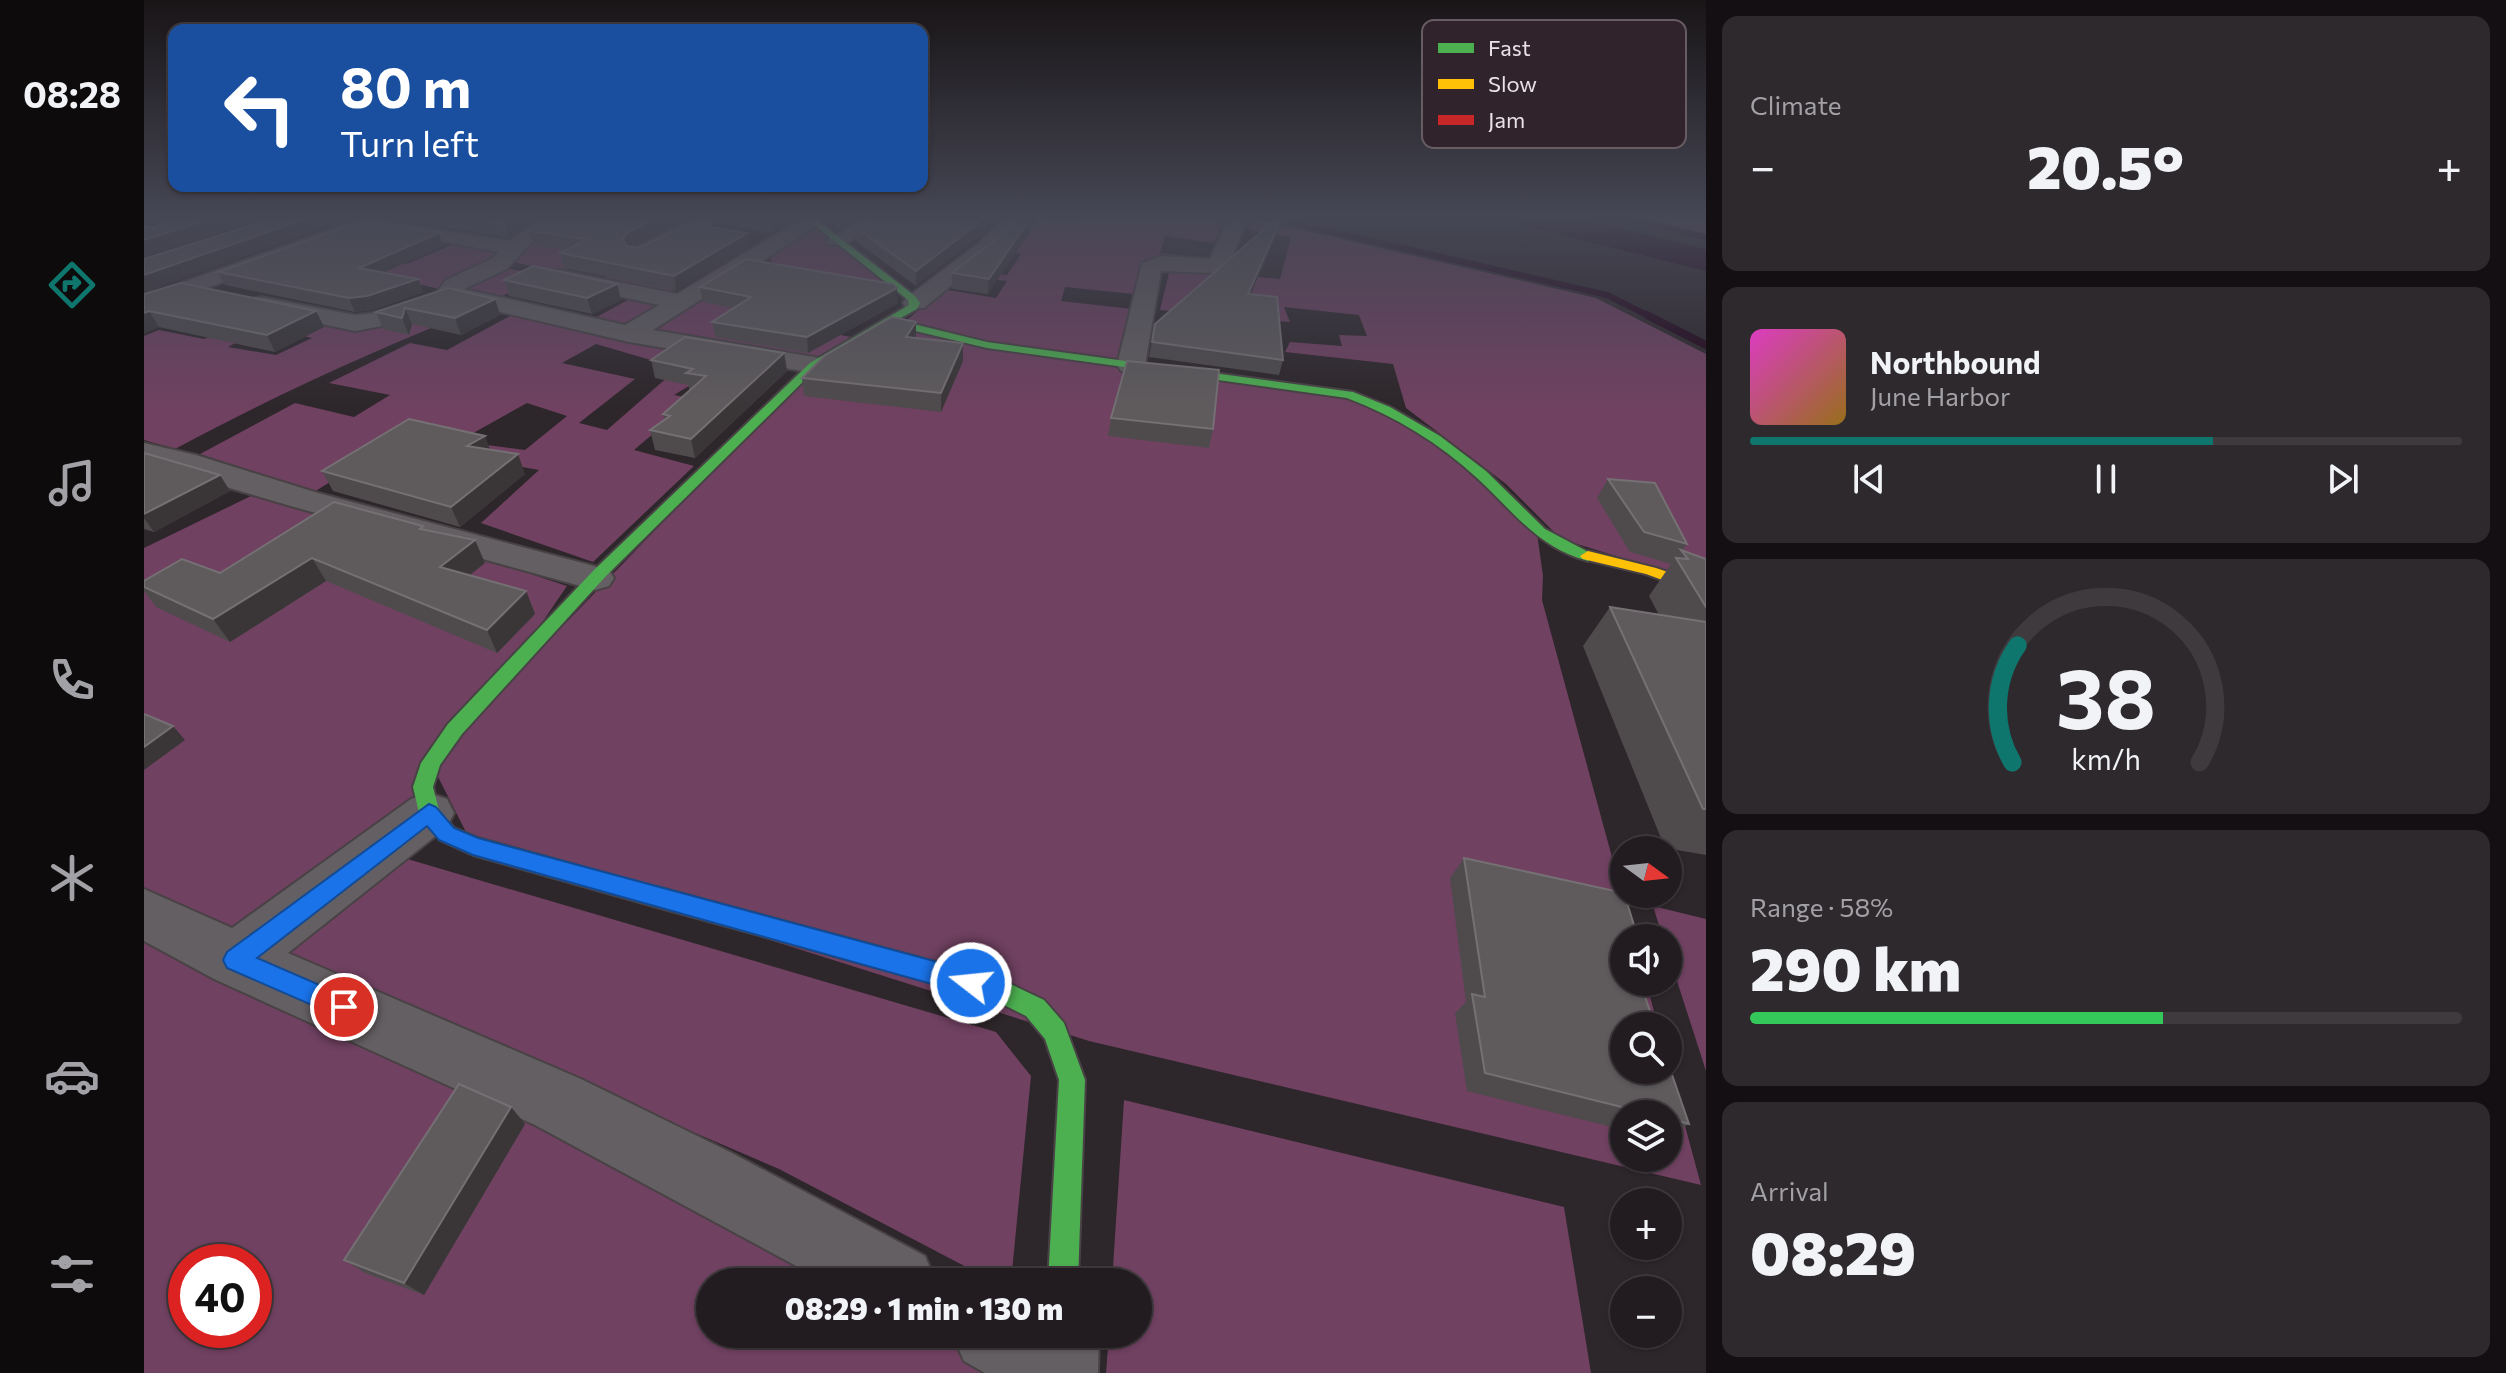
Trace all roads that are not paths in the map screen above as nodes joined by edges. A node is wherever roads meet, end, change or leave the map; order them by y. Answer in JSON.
{"nodes":[{"id":1,"x":207,"y":281,"type":"edge"},
{"id":2,"x":461,"y":281,"type":"edge"},
{"id":3,"x":579,"y":281,"type":"edge"},
{"id":4,"x":707,"y":281,"type":"edge"},
{"id":5,"x":889,"y":281,"type":"edge"},
{"id":6,"x":903,"y":281,"type":"edge"},
{"id":7,"x":943,"y":281,"type":"edge"},
{"id":8,"x":1147,"y":281,"type":"edge"},
{"id":9,"x":896,"y":286,"type":"junction"},
{"id":10,"x":188,"y":288,"type":"junction"},
{"id":11,"x":450,"y":294,"type":"junction"},
{"id":12,"x":679,"y":302,"type":"junction"},
{"id":13,"x":915,"y":303,"type":"junction"},
{"id":14,"x":144,"y":304,"type":"edge"},
{"id":15,"x":891,"y":322,"type":"junction"},
{"id":16,"x":629,"y":334,"type":"junction"},
{"id":17,"x":814,"y":365,"type":"junction"},
{"id":18,"x":1131,"y":365,"type":"junction"},
{"id":19,"x":150,"y":458,"type":"edge"},
{"id":20,"x":595,"y":578,"type":"junction"},
{"id":21,"x":1706,"y":591,"type":"edge"},
{"id":22,"x":429,"y":813,"type":"junction"},
{"id":23,"x":144,"y":914,"type":"edge"},
{"id":24,"x":235,"y":960,"type":"junction"},
{"id":25,"x":874,"y":1268,"type":"edge"},
{"id":26,"x":1064,"y":1268,"type":"edge"}],
"edges":[{"from":1,"to":10,"type":"street"},
{"from":2,"to":11,"type":"street"},
{"from":3,"to":12,"type":"street"},
{"from":4,"to":12,"type":"street"},
{"from":5,"to":9,"type":"street"},
{"from":6,"to":9,"type":"street"},
{"from":7,"to":13,"type":"street"},
{"from":8,"to":18,"type":"street"},
{"from":9,"to":13,"type":"street"},
{"from":10,"to":11,"type":"street"},
{"from":10,"to":14,"type":"street"},
{"from":11,"to":16,"type":"street"},
{"from":12,"to":16,"type":"street"},
{"from":13,"to":15,"type":"street"},
{"from":15,"to":17,"type":"street"},
{"from":15,"to":18,"type":"street"},
{"from":16,"to":17,"type":"street"},
{"from":17,"to":20,"type":"street"},
{"from":18,"to":21,"type":"street"},
{"from":19,"to":20,"type":"street"},
{"from":20,"to":22,"type":"street"},
{"from":22,"to":24,"type":"street"},
{"from":22,"to":26,"type":"street"},
{"from":23,"to":24,"type":"street"},
{"from":24,"to":25,"type":"street"}]}
